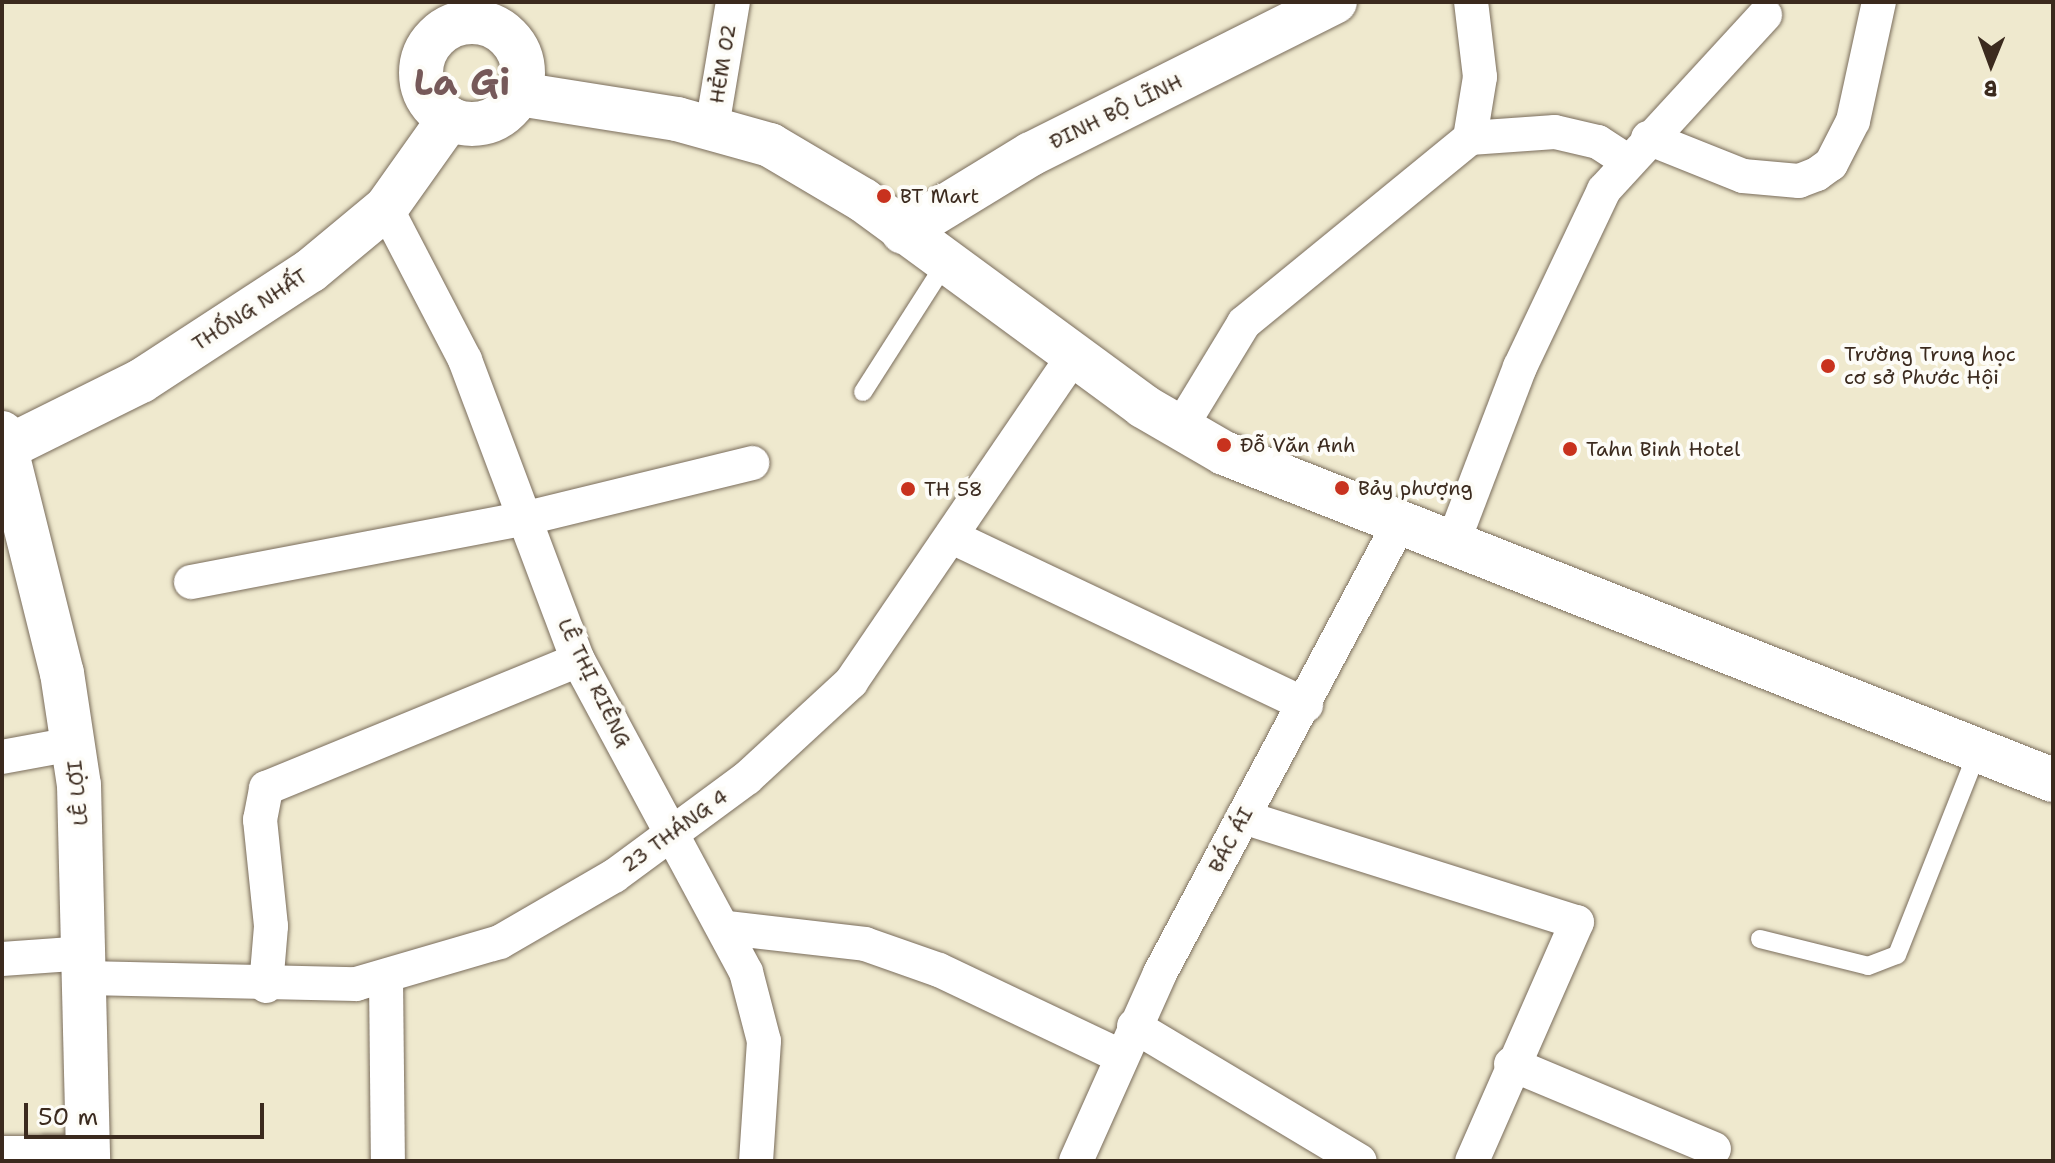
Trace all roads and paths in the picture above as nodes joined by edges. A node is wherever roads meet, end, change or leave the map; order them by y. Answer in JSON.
{"nodes":[{"id":1,"x":733,"y":2,"type":"edge"},
{"id":2,"x":1335,"y":2,"type":"edge"},
{"id":3,"x":1471,"y":2,"type":"edge"},
{"id":4,"x":1879,"y":2,"type":"edge"},
{"id":5,"x":454,"y":13,"type":"edge"},
{"id":6,"x":1765,"y":15,"type":"dead end"},
{"id":7,"x":519,"y":94,"type":"junction"},
{"id":8,"x":450,"y":118,"type":"junction"},
{"id":9,"x":712,"y":127,"type":"junction"},
{"id":10,"x":1470,"y":138,"type":"junction"},
{"id":11,"x":1637,"y":149,"type":"junction"},
{"id":12,"x":386,"y":208,"type":"junction"},
{"id":13,"x":903,"y":232,"type":"junction"},
{"id":14,"x":945,"y":264,"type":"junction"},
{"id":15,"x":1074,"y":355,"type":"junction"},
{"id":16,"x":863,"y":392,"type":"dead end"},
{"id":17,"x":1179,"y":430,"type":"junction"},
{"id":18,"x":4,"y":440,"type":"edge"},
{"id":19,"x":752,"y":463,"type":"dead end"},
{"id":20,"x":527,"y":518,"type":"junction"},
{"id":21,"x":1399,"y":524,"type":"junction"},
{"id":22,"x":13,"y":526,"type":"edge"},
{"id":23,"x":952,"y":537,"type":"junction"},
{"id":24,"x":1452,"y":545,"type":"junction"},
{"id":25,"x":191,"y":582,"type":"dead end"},
{"id":26,"x":578,"y":660,"type":"junction"},
{"id":27,"x":1306,"y":705,"type":"junction"},
{"id":28,"x":72,"y":744,"type":"junction"},
{"id":29,"x":1978,"y":750,"type":"junction"},
{"id":30,"x":2,"y":757,"type":"edge"},
{"id":31,"x":2053,"y":780,"type":"edge"},
{"id":32,"x":1243,"y":817,"type":"junction"},
{"id":33,"x":671,"y":834,"type":"junction"},
{"id":34,"x":727,"y":928,"type":"junction"},
{"id":35,"x":1760,"y":939,"type":"dead end"},
{"id":36,"x":2,"y":959,"type":"edge"},
{"id":37,"x":86,"y":966,"type":"junction"},
{"id":38,"x":386,"y":978,"type":"junction"},
{"id":39,"x":266,"y":986,"type":"junction"},
{"id":40,"x":1127,"y":1041,"type":"junction"},
{"id":41,"x":1511,"y":1064,"type":"junction"},
{"id":42,"x":1714,"y":1149,"type":"dead end"},
{"id":43,"x":2,"y":1153,"type":"edge"},
{"id":44,"x":88,"y":1156,"type":"edge"},
{"id":45,"x":388,"y":1161,"type":"edge"},
{"id":46,"x":756,"y":1161,"type":"edge"},
{"id":47,"x":1076,"y":1161,"type":"edge"},
{"id":48,"x":1360,"y":1161,"type":"edge"},
{"id":49,"x":1472,"y":1161,"type":"edge"}],
"edges":[{"from":1,"to":9,"type":"street","name":"HẺM 02"},
{"from":2,"to":13,"type":"main road","name":"ĐINH BỘ LĨNH"},
{"from":3,"to":10,"type":"street"},
{"from":4,"to":11,"type":"street"},
{"from":5,"to":7,"type":"main road"},
{"from":5,"to":8,"type":"main road"},
{"from":6,"to":11,"type":"street"},
{"from":7,"to":8,"type":"main road"},
{"from":7,"to":9,"type":"main road"},
{"from":8,"to":12,"type":"main road","name":"THỐNG NHẤT"},
{"from":9,"to":13,"type":"main road"},
{"from":10,"to":11,"type":"street"},
{"from":10,"to":17,"type":"street"},
{"from":11,"to":24,"type":"street"},
{"from":12,"to":18,"type":"main road","name":"THỐNG NHẤT"},
{"from":12,"to":20,"type":"street","name":"LÊ THỊ RIÊNG"},
{"from":13,"to":14,"type":"main road"},
{"from":14,"to":15,"type":"main road"},
{"from":14,"to":16,"type":"lane"},
{"from":15,"to":17,"type":"main road"},
{"from":15,"to":23,"type":"street","name":"23 THÁNG 4"},
{"from":17,"to":21,"type":"main road"},
{"from":18,"to":22,"type":"main road","name":"LÊ LỢI"},
{"from":19,"to":20,"type":"street"},
{"from":20,"to":25,"type":"street"},
{"from":20,"to":26,"type":"street","name":"LÊ THỊ RIÊNG"},
{"from":21,"to":24,"type":"main road"},
{"from":21,"to":27,"type":"street","name":"BÁC ÁI"},
{"from":22,"to":28,"type":"main road","name":"LÊ LỢI"},
{"from":23,"to":27,"type":"street"},
{"from":23,"to":33,"type":"street","name":"23 THÁNG 4"},
{"from":24,"to":29,"type":"main road"},
{"from":26,"to":33,"type":"street","name":"LÊ THỊ RIÊNG"},
{"from":26,"to":39,"type":"street"},
{"from":27,"to":32,"type":"street","name":"BÁC ÁI"},
{"from":28,"to":30,"type":"street"},
{"from":28,"to":37,"type":"main road","name":"LÊ LỢI"},
{"from":29,"to":31,"type":"main road"},
{"from":29,"to":35,"type":"lane"},
{"from":32,"to":40,"type":"street","name":"BÁC ÁI"},
{"from":32,"to":41,"type":"street"},
{"from":33,"to":34,"type":"street","name":"LÊ THỊ RIÊNG"},
{"from":33,"to":38,"type":"street","name":"23 THÁNG 4"},
{"from":34,"to":40,"type":"street"},
{"from":34,"to":46,"type":"street","name":"LÊ THỊ RIÊNG"},
{"from":36,"to":37,"type":"street","name":"23 THÁNG 4"},
{"from":37,"to":39,"type":"street","name":"23 THÁNG 4"},
{"from":37,"to":44,"type":"main road","name":"LÊ LỢI"},
{"from":38,"to":39,"type":"street","name":"23 THÁNG 4"},
{"from":38,"to":45,"type":"street"},
{"from":40,"to":47,"type":"street","name":"BÁC ÁI"},
{"from":40,"to":48,"type":"street"},
{"from":41,"to":42,"type":"street"},
{"from":41,"to":49,"type":"street"},
{"from":43,"to":44,"type":"street"}]}
